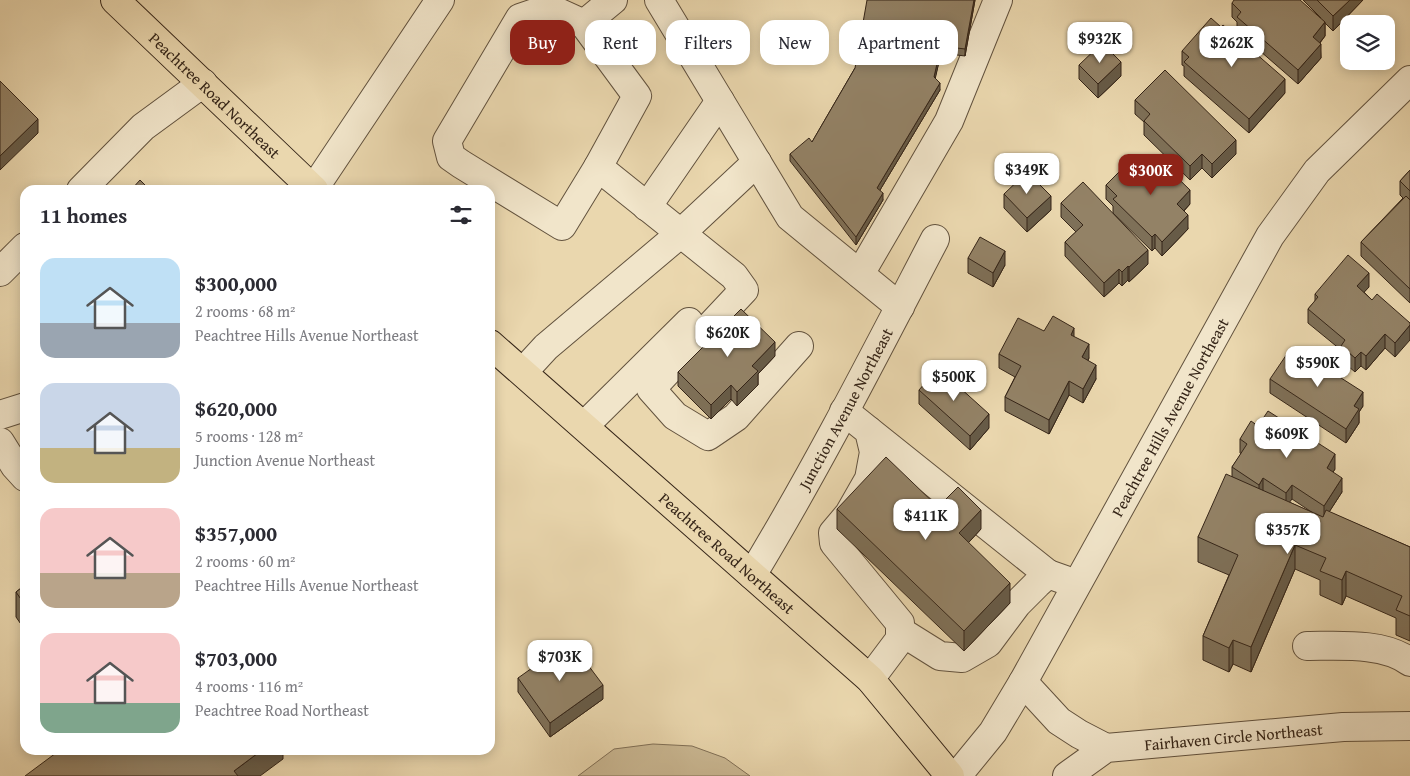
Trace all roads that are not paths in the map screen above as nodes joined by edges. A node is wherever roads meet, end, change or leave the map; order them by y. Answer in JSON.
{"nodes":[{"id":1,"x":115,"y":0,"type":"edge"},
{"id":2,"x":440,"y":0,"type":"edge"},
{"id":3,"x":614,"y":0,"type":"edge"},
{"id":4,"x":659,"y":0,"type":"edge"},
{"id":5,"x":998,"y":0,"type":"edge"},
{"id":6,"x":584,"y":24,"type":"junction"},
{"id":7,"x":1410,"y":80,"type":"edge"},
{"id":8,"x":202,"y":83,"type":"junction"},
{"id":9,"x":720,"y":101,"type":"junction"},
{"id":10,"x":757,"y":162,"type":"junction"},
{"id":11,"x":598,"y":167,"type":"junction"},
{"id":12,"x":86,"y":185,"type":"edge"},
{"id":13,"x":308,"y":185,"type":"edge"},
{"id":14,"x":316,"y":185,"type":"edge"},
{"id":15,"x":647,"y":207,"type":"junction"},
{"id":16,"x":680,"y":234,"type":"junction"},
{"id":17,"x":935,"y":239,"type":"dead end"},
{"id":18,"x":20,"y":252,"type":"edge"},
{"id":19,"x":0,"y":272,"type":"edge"},
{"id":20,"x":860,"y":274,"type":"junction"},
{"id":21,"x":739,"y":283,"type":"junction"},
{"id":22,"x":900,"y":307,"type":"junction"},
{"id":23,"x":800,"y":346,"type":"dead end"},
{"id":24,"x":495,"y":348,"type":"edge"},
{"id":25,"x":523,"y":372,"type":"junction"},
{"id":26,"x":20,"y":409,"type":"edge"},
{"id":27,"x":844,"y":411,"type":"junction"},
{"id":28,"x":0,"y":415,"type":"edge"},
{"id":29,"x":584,"y":426,"type":"junction"},
{"id":30,"x":869,"y":431,"type":"junction"},
{"id":31,"x":0,"y":442,"type":"edge"},
{"id":32,"x":16,"y":470,"type":"edge"},
{"id":33,"x":1048,"y":574,"type":"junction"},
{"id":34,"x":752,"y":575,"type":"junction"},
{"id":35,"x":1076,"y":586,"type":"junction"},
{"id":36,"x":900,"y":631,"type":"junction"},
{"id":37,"x":1307,"y":646,"type":"dead end"},
{"id":38,"x":1410,"y":662,"type":"edge"},
{"id":39,"x":870,"y":679,"type":"junction"},
{"id":40,"x":1023,"y":682,"type":"junction"},
{"id":41,"x":1410,"y":726,"type":"edge"},
{"id":42,"x":1106,"y":748,"type":"junction"},
{"id":43,"x":950,"y":776,"type":"edge"},
{"id":44,"x":957,"y":776,"type":"edge"},
{"id":45,"x":1067,"y":776,"type":"edge"}],
"edges":[{"from":1,"to":8,"type":"highway","name":"Peachtree Road Northeast"},
{"from":2,"to":14,"type":"street"},
{"from":3,"to":6,"type":"street"},
{"from":4,"to":9,"type":"street"},
{"from":5,"to":20,"type":"street"},
{"from":6,"to":11,"type":"street"},
{"from":6,"to":11,"type":"street"},
{"from":7,"to":35,"type":"street","name":"Peachtree Hills Avenue Northeast"},
{"from":8,"to":12,"type":"street"},
{"from":8,"to":13,"type":"highway","name":"Peachtree Road Northeast"},
{"from":9,"to":10,"type":"street"},
{"from":9,"to":15,"type":"street"},
{"from":10,"to":16,"type":"street"},
{"from":10,"to":20,"type":"street"},
{"from":11,"to":15,"type":"street"},
{"from":15,"to":16,"type":"street"},
{"from":16,"to":21,"type":"street"},
{"from":16,"to":25,"type":"street"},
{"from":17,"to":22,"type":"street","name":"Junction Avenue Northeast"},
{"from":18,"to":19,"type":"street"},
{"from":20,"to":22,"type":"street"},
{"from":21,"to":23,"type":"street"},
{"from":21,"to":29,"type":"street"},
{"from":22,"to":27,"type":"street","name":"Junction Avenue Northeast"},
{"from":24,"to":25,"type":"highway","name":"Peachtree Road Northeast"},
{"from":25,"to":29,"type":"highway","name":"Peachtree Road Northeast"},
{"from":26,"to":28,"type":"street"},
{"from":27,"to":30,"type":"street"},
{"from":27,"to":34,"type":"street","name":"Junction Avenue Northeast"},
{"from":29,"to":34,"type":"highway","name":"Peachtree Road Northeast"},
{"from":30,"to":33,"type":"street"},
{"from":30,"to":36,"type":"street"},
{"from":31,"to":32,"type":"street"},
{"from":33,"to":35,"type":"street"},
{"from":33,"to":36,"type":"street"},
{"from":34,"to":39,"type":"highway","name":"Peachtree Road Northeast"},
{"from":35,"to":40,"type":"street","name":"Peachtree Hills Avenue Northeast"},
{"from":36,"to":39,"type":"street"},
{"from":37,"to":38,"type":"street"},
{"from":39,"to":43,"type":"highway","name":"Peachtree Road Northeast"},
{"from":40,"to":42,"type":"street"},
{"from":40,"to":44,"type":"street","name":"Peachtree Hills Avenue Northeast"},
{"from":41,"to":42,"type":"street","name":"Fairhaven Circle Northeast"},
{"from":42,"to":45,"type":"street"}]}
